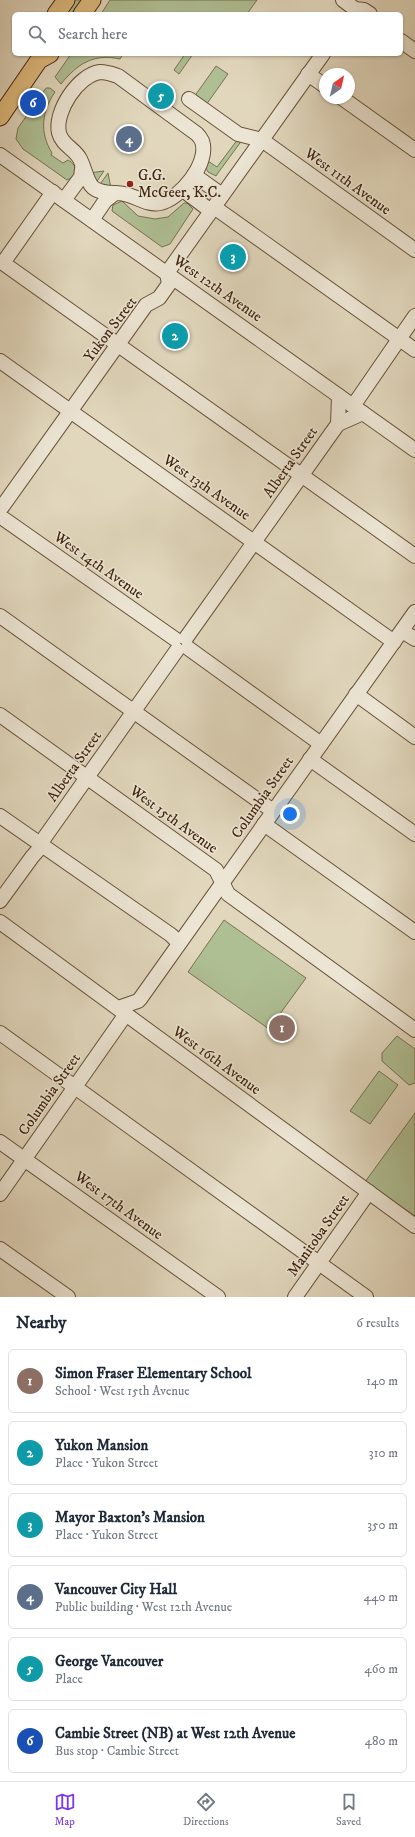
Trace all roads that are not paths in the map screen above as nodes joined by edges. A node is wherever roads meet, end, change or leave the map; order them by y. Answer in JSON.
{"nodes":[{"id":1,"x":66,"y":0,"type":"edge"},
{"id":2,"x":92,"y":0,"type":"edge"},
{"id":3,"x":343,"y":0,"type":"edge"},
{"id":4,"x":356,"y":8,"type":"edge"},
{"id":5,"x":57,"y":12,"type":"edge"},
{"id":6,"x":83,"y":12,"type":"edge"},
{"id":7,"x":367,"y":12,"type":"edge"},
{"id":8,"x":403,"y":42,"type":"edge"},
{"id":9,"x":415,"y":51,"type":"edge"},
{"id":10,"x":43,"y":56,"type":"edge"},
{"id":11,"x":322,"y":56,"type":"edge"},
{"id":12,"x":308,"y":74,"type":"junction"},
{"id":13,"x":319,"y":82,"type":"edge"},
{"id":14,"x":189,"y":99,"type":"dead end"},
{"id":15,"x":350,"y":104,"type":"edge"},
{"id":16,"x":0,"y":117,"type":"edge"},
{"id":17,"x":262,"y":140,"type":"junction"},
{"id":18,"x":415,"y":150,"type":"edge"},
{"id":19,"x":0,"y":155,"type":"edge"},
{"id":20,"x":82,"y":169,"type":"junction"},
{"id":21,"x":194,"y":175,"type":"junction"},
{"id":22,"x":183,"y":190,"type":"junction"},
{"id":23,"x":115,"y":194,"type":"junction"},
{"id":24,"x":222,"y":195,"type":"junction"},
{"id":25,"x":59,"y":196,"type":"junction"},
{"id":26,"x":213,"y":209,"type":"junction"},
{"id":27,"x":92,"y":220,"type":"junction"},
{"id":28,"x":415,"y":250,"type":"edge"},
{"id":29,"x":167,"y":273,"type":"junction"},
{"id":30,"x":415,"y":316,"type":"edge"},
{"id":31,"x":399,"y":339,"type":"junction"},
{"id":32,"x":118,"y":345,"type":"junction"},
{"id":33,"x":415,"y":350,"type":"edge"},
{"id":34,"x":0,"y":361,"type":"edge"},
{"id":35,"x":339,"y":396,"type":"junction"},
{"id":36,"x":358,"y":409,"type":"junction"},
{"id":37,"x":71,"y":411,"type":"junction"},
{"id":38,"x":338,"y":424,"type":"junction"},
{"id":39,"x":415,"y":450,"type":"edge"},
{"id":40,"x":301,"y":476,"type":"junction"},
{"id":41,"x":1,"y":513,"type":"edge"},
{"id":42,"x":255,"y":542,"type":"junction"},
{"id":43,"x":415,"y":556,"type":"edge"},
{"id":44,"x":415,"y":612,"type":"edge"},
{"id":45,"x":0,"y":616,"type":"edge"},
{"id":46,"x":398,"y":636,"type":"junction"},
{"id":47,"x":415,"y":639,"type":"edge"},
{"id":48,"x":181,"y":644,"type":"junction"},
{"id":49,"x":356,"y":694,"type":"junction"},
{"id":50,"x":133,"y":710,"type":"junction"},
{"id":51,"x":0,"y":715,"type":"edge"},
{"id":52,"x":415,"y":737,"type":"edge"},
{"id":53,"x":321,"y":744,"type":"junction"},
{"id":54,"x":310,"y":759,"type":"junction"},
{"id":55,"x":86,"y":777,"type":"junction"},
{"id":56,"x":273,"y":811,"type":"junction"},
{"id":57,"x":0,"y":816,"type":"edge"},
{"id":58,"x":264,"y":824,"type":"junction"},
{"id":59,"x":415,"y":834,"type":"edge"},
{"id":60,"x":40,"y":844,"type":"junction"},
{"id":61,"x":221,"y":884,"type":"junction"},
{"id":62,"x":0,"y":901,"type":"edge"},
{"id":63,"x":0,"y":922,"type":"edge"},
{"id":64,"x":415,"y":932,"type":"edge"},
{"id":65,"x":179,"y":943,"type":"junction"},
{"id":66,"x":138,"y":1001,"type":"junction"},
{"id":67,"x":127,"y":1015,"type":"junction"},
{"id":68,"x":415,"y":1030,"type":"edge"},
{"id":69,"x":0,"y":1033,"type":"edge"},
{"id":70,"x":75,"y":1087,"type":"junction"},
{"id":71,"x":0,"y":1142,"type":"edge"},
{"id":72,"x":25,"y":1159,"type":"junction"},
{"id":73,"x":369,"y":1192,"type":"junction"},
{"id":74,"x":0,"y":1194,"type":"edge"},
{"id":75,"x":415,"y":1226,"type":"edge"},
{"id":76,"x":0,"y":1249,"type":"edge"},
{"id":77,"x":320,"y":1263,"type":"junction"},
{"id":78,"x":68,"y":1297,"type":"edge"},
{"id":79,"x":218,"y":1297,"type":"edge"},
{"id":80,"x":295,"y":1297,"type":"edge"},
{"id":81,"x":366,"y":1297,"type":"edge"}],
"edges":[{"from":1,"to":5,"type":"main road"},
{"from":2,"to":6,"type":"main road"},
{"from":3,"to":4,"type":"street"},
{"from":4,"to":7,"type":"street"},
{"from":8,"to":9,"type":"street"},
{"from":10,"to":16,"type":"main road"},
{"from":11,"to":12,"type":"street","name":"Yukon Street"},
{"from":12,"to":13,"type":"street"},
{"from":12,"to":17,"type":"street","name":"Yukon Street"},
{"from":14,"to":17,"type":"street"},
{"from":15,"to":18,"type":"street"},
{"from":17,"to":24,"type":"street","name":"Yukon Street"},
{"from":17,"to":28,"type":"street","name":"West 11th Avenue"},
{"from":19,"to":25,"type":"street","name":"West 12th Avenue"},
{"from":20,"to":21,"type":"street"},
{"from":20,"to":23,"type":"street"},
{"from":20,"to":25,"type":"street"},
{"from":21,"to":22,"type":"street"},
{"from":21,"to":24,"type":"street"},
{"from":22,"to":23,"type":"street"},
{"from":22,"to":26,"type":"street"},
{"from":23,"to":27,"type":"street"},
{"from":24,"to":26,"type":"street","name":"Yukon Street"},
{"from":25,"to":27,"type":"street","name":"West 12th Avenue"},
{"from":25,"to":32,"type":"street"},
{"from":26,"to":29,"type":"street","name":"Yukon Street"},
{"from":26,"to":31,"type":"street"},
{"from":27,"to":29,"type":"street","name":"West 12th Avenue"},
{"from":29,"to":32,"type":"street","name":"Yukon Street"},
{"from":29,"to":35,"type":"street","name":"West 12th Avenue"},
{"from":30,"to":31,"type":"street"},
{"from":31,"to":33,"type":"street"},
{"from":31,"to":36,"type":"street"},
{"from":32,"to":37,"type":"street","name":"Yukon Street"},
{"from":32,"to":40,"type":"street"},
{"from":34,"to":37,"type":"street","name":"West 13th Avenue"},
{"from":35,"to":36,"type":"street","name":"West 12th Avenue"},
{"from":35,"to":38,"type":"street","name":"Alberta Street"},
{"from":36,"to":38,"type":"street","name":"Alberta Street"},
{"from":36,"to":39,"type":"street","name":"West 12th Avenue"},
{"from":37,"to":41,"type":"street","name":"Yukon Street"},
{"from":37,"to":42,"type":"street","name":"West 13th Avenue"},
{"from":38,"to":40,"type":"street","name":"Alberta Street"},
{"from":40,"to":42,"type":"street","name":"Alberta Street"},
{"from":40,"to":43,"type":"street"},
{"from":41,"to":48,"type":"street","name":"West 14th Avenue"},
{"from":42,"to":46,"type":"street","name":"West 13th Avenue"},
{"from":42,"to":48,"type":"street","name":"Alberta Street"},
{"from":44,"to":46,"type":"street","name":"Columbia Street"},
{"from":45,"to":50,"type":"street"},
{"from":46,"to":47,"type":"street","name":"West 13th Avenue"},
{"from":46,"to":49,"type":"street","name":"Columbia Street"},
{"from":48,"to":50,"type":"street","name":"Alberta Street"},
{"from":48,"to":53,"type":"street","name":"West 14th Avenue"},
{"from":49,"to":52,"type":"street"},
{"from":49,"to":53,"type":"street","name":"Columbia Street"},
{"from":50,"to":55,"type":"street","name":"Alberta Street"},
{"from":50,"to":56,"type":"street"},
{"from":51,"to":55,"type":"street","name":"West 15th Avenue"},
{"from":53,"to":54,"type":"street","name":"Columbia Street"},
{"from":54,"to":56,"type":"street","name":"Columbia Street"},
{"from":54,"to":59,"type":"street"},
{"from":55,"to":60,"type":"street","name":"Alberta Street"},
{"from":55,"to":61,"type":"street","name":"West 15th Avenue"},
{"from":56,"to":58,"type":"street","name":"Columbia Street"},
{"from":57,"to":60,"type":"street"},
{"from":58,"to":61,"type":"street","name":"Columbia Street"},
{"from":58,"to":64,"type":"street"},
{"from":60,"to":62,"type":"street","name":"Alberta Street"},
{"from":60,"to":65,"type":"street"},
{"from":61,"to":65,"type":"street","name":"Columbia Street"},
{"from":61,"to":68,"type":"street","name":"West 15th Avenue"},
{"from":63,"to":67,"type":"street","name":"West 16th Avenue"},
{"from":65,"to":66,"type":"street","name":"Columbia Street"},
{"from":66,"to":67,"type":"street"},
{"from":66,"to":67,"type":"street"},
{"from":67,"to":70,"type":"street","name":"Columbia Street"},
{"from":67,"to":73,"type":"street","name":"West 16th Avenue"},
{"from":69,"to":70,"type":"street"},
{"from":70,"to":72,"type":"street","name":"Columbia Street"},
{"from":70,"to":77,"type":"street"},
{"from":71,"to":72,"type":"street","name":"West 17th Avenue"},
{"from":72,"to":74,"type":"street","name":"Columbia Street"},
{"from":72,"to":79,"type":"street","name":"West 17th Avenue"},
{"from":73,"to":75,"type":"street","name":"West 16th Avenue"},
{"from":73,"to":77,"type":"street","name":"Manitoba Street"},
{"from":76,"to":78,"type":"street"},
{"from":77,"to":80,"type":"street","name":"Manitoba Street"},
{"from":77,"to":81,"type":"street"}]}
